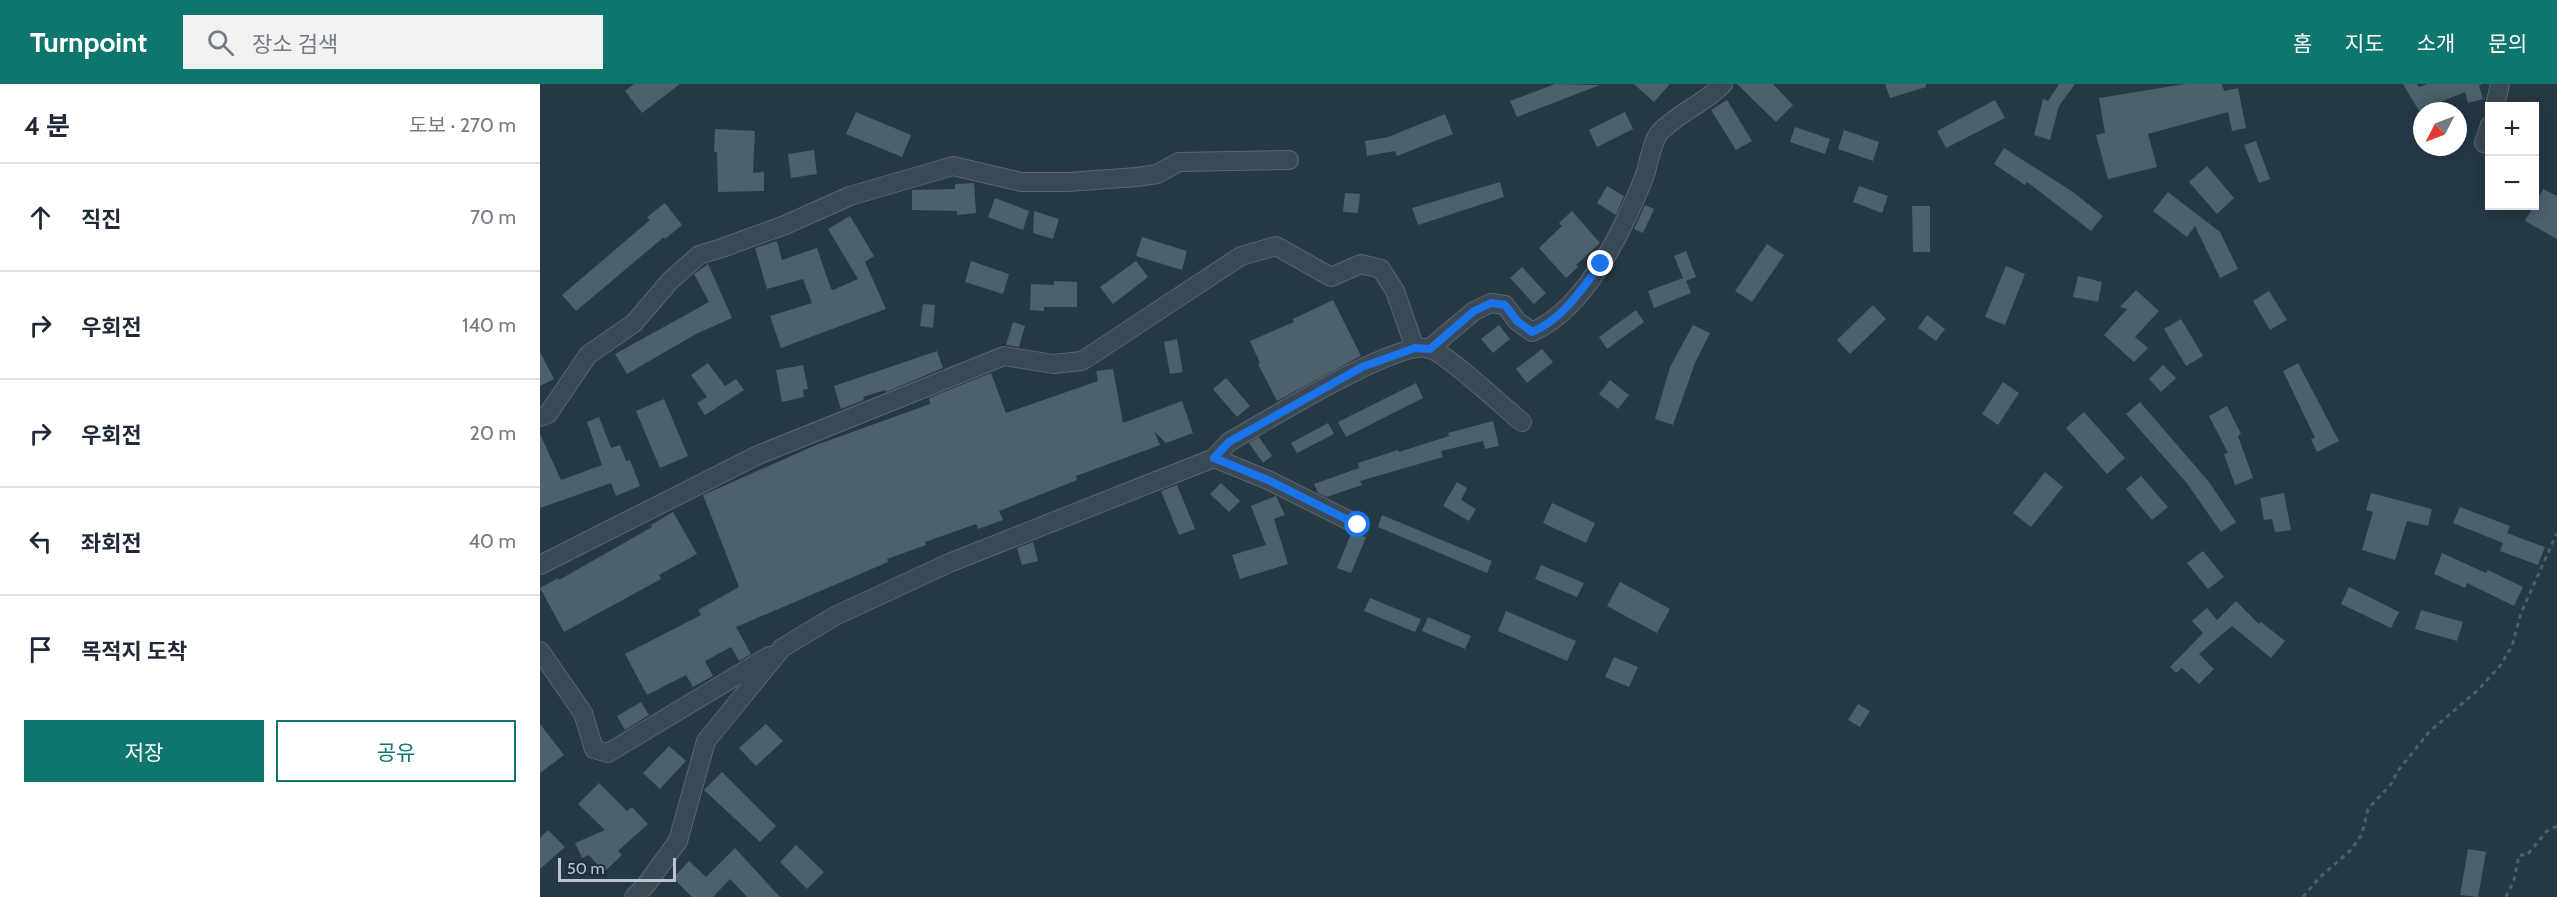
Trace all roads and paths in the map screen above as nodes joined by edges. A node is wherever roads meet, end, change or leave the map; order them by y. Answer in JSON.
{"nodes":[{"id":1,"x":1723,"y":84,"type":"edge"},
{"id":2,"x":2500,"y":84,"type":"edge"},
{"id":3,"x":2496,"y":102,"type":"edge"},
{"id":4,"x":2485,"y":139,"type":"edge"},
{"id":5,"x":2484,"y":142,"type":"dead end"},
{"id":6,"x":1289,"y":159,"type":"dead end"},
{"id":7,"x":1422,"y":348,"type":"junction"},
{"id":8,"x":540,"y":417,"type":"edge"},
{"id":9,"x":1522,"y":422,"type":"dead end"},
{"id":10,"x":1214,"y":458,"type":"junction"},
{"id":11,"x":1358,"y":525,"type":"dead end"},
{"id":12,"x":2557,"y":533,"type":"edge"},
{"id":13,"x":540,"y":565,"type":"edge"},
{"id":14,"x":782,"y":648,"type":"junction"},
{"id":15,"x":540,"y":651,"type":"edge"},
{"id":16,"x":2557,"y":825,"type":"edge"},
{"id":17,"x":644,"y":893,"type":"edge"},
{"id":18,"x":2303,"y":897,"type":"edge"},
{"id":19,"x":2506,"y":897,"type":"edge"}],
"edges":[{"from":1,"to":7,"type":"street"},
{"from":2,"to":3,"type":"street"},
{"from":4,"to":5,"type":"street"},
{"from":6,"to":8,"type":"street"},
{"from":7,"to":9,"type":"street"},
{"from":7,"to":10,"type":"street"},
{"from":7,"to":13,"type":"street"},
{"from":10,"to":11,"type":"street"},
{"from":10,"to":14,"type":"street"},
{"from":12,"to":18,"type":"path"},
{"from":14,"to":15,"type":"street"},
{"from":14,"to":17,"type":"street"},
{"from":16,"to":19,"type":"path"}]}
